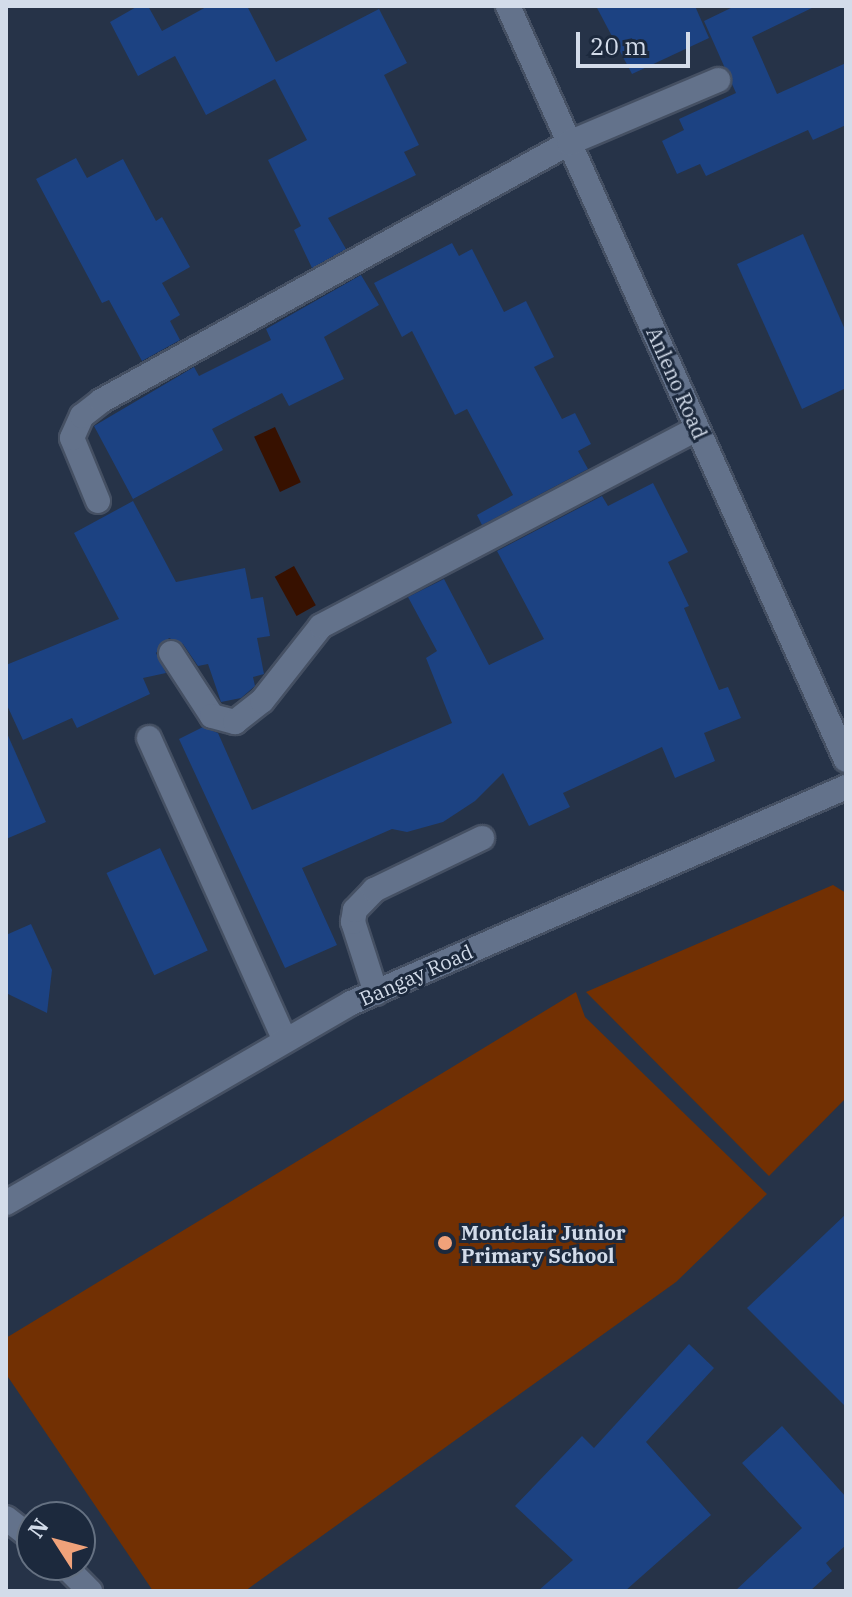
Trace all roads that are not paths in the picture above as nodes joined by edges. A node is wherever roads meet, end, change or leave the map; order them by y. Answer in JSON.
{"nodes":[{"id":1,"x":508,"y":6,"type":"edge"},
{"id":2,"x":718,"y":80,"type":"dead end"},
{"id":3,"x":569,"y":143,"type":"junction"},
{"id":4,"x":697,"y":429,"type":"junction"},
{"id":5,"x":98,"y":501,"type":"dead end"},
{"id":6,"x":171,"y":653,"type":"dead end"},
{"id":7,"x":149,"y":738,"type":"dead end"},
{"id":8,"x":846,"y":760,"type":"edge"},
{"id":9,"x":846,"y":787,"type":"edge"},
{"id":10,"x":482,"y":838,"type":"dead end"},
{"id":11,"x":376,"y":993,"type":"junction"},
{"id":12,"x":284,"y":1038,"type":"junction"},
{"id":13,"x":6,"y":1203,"type":"edge"}],
"edges":[{"from":1,"to":3,"type":"street","name":"Anleno Road"},
{"from":2,"to":3,"type":"street"},
{"from":3,"to":4,"type":"street","name":"Anleno Road"},
{"from":3,"to":5,"type":"street"},
{"from":4,"to":6,"type":"street"},
{"from":4,"to":8,"type":"street","name":"Anleno Road"},
{"from":7,"to":12,"type":"street"},
{"from":9,"to":11,"type":"street","name":"Bangay Road"},
{"from":10,"to":11,"type":"street"},
{"from":11,"to":12,"type":"street","name":"Bangay Road"},
{"from":12,"to":13,"type":"street","name":"Bangay Road"}]}
